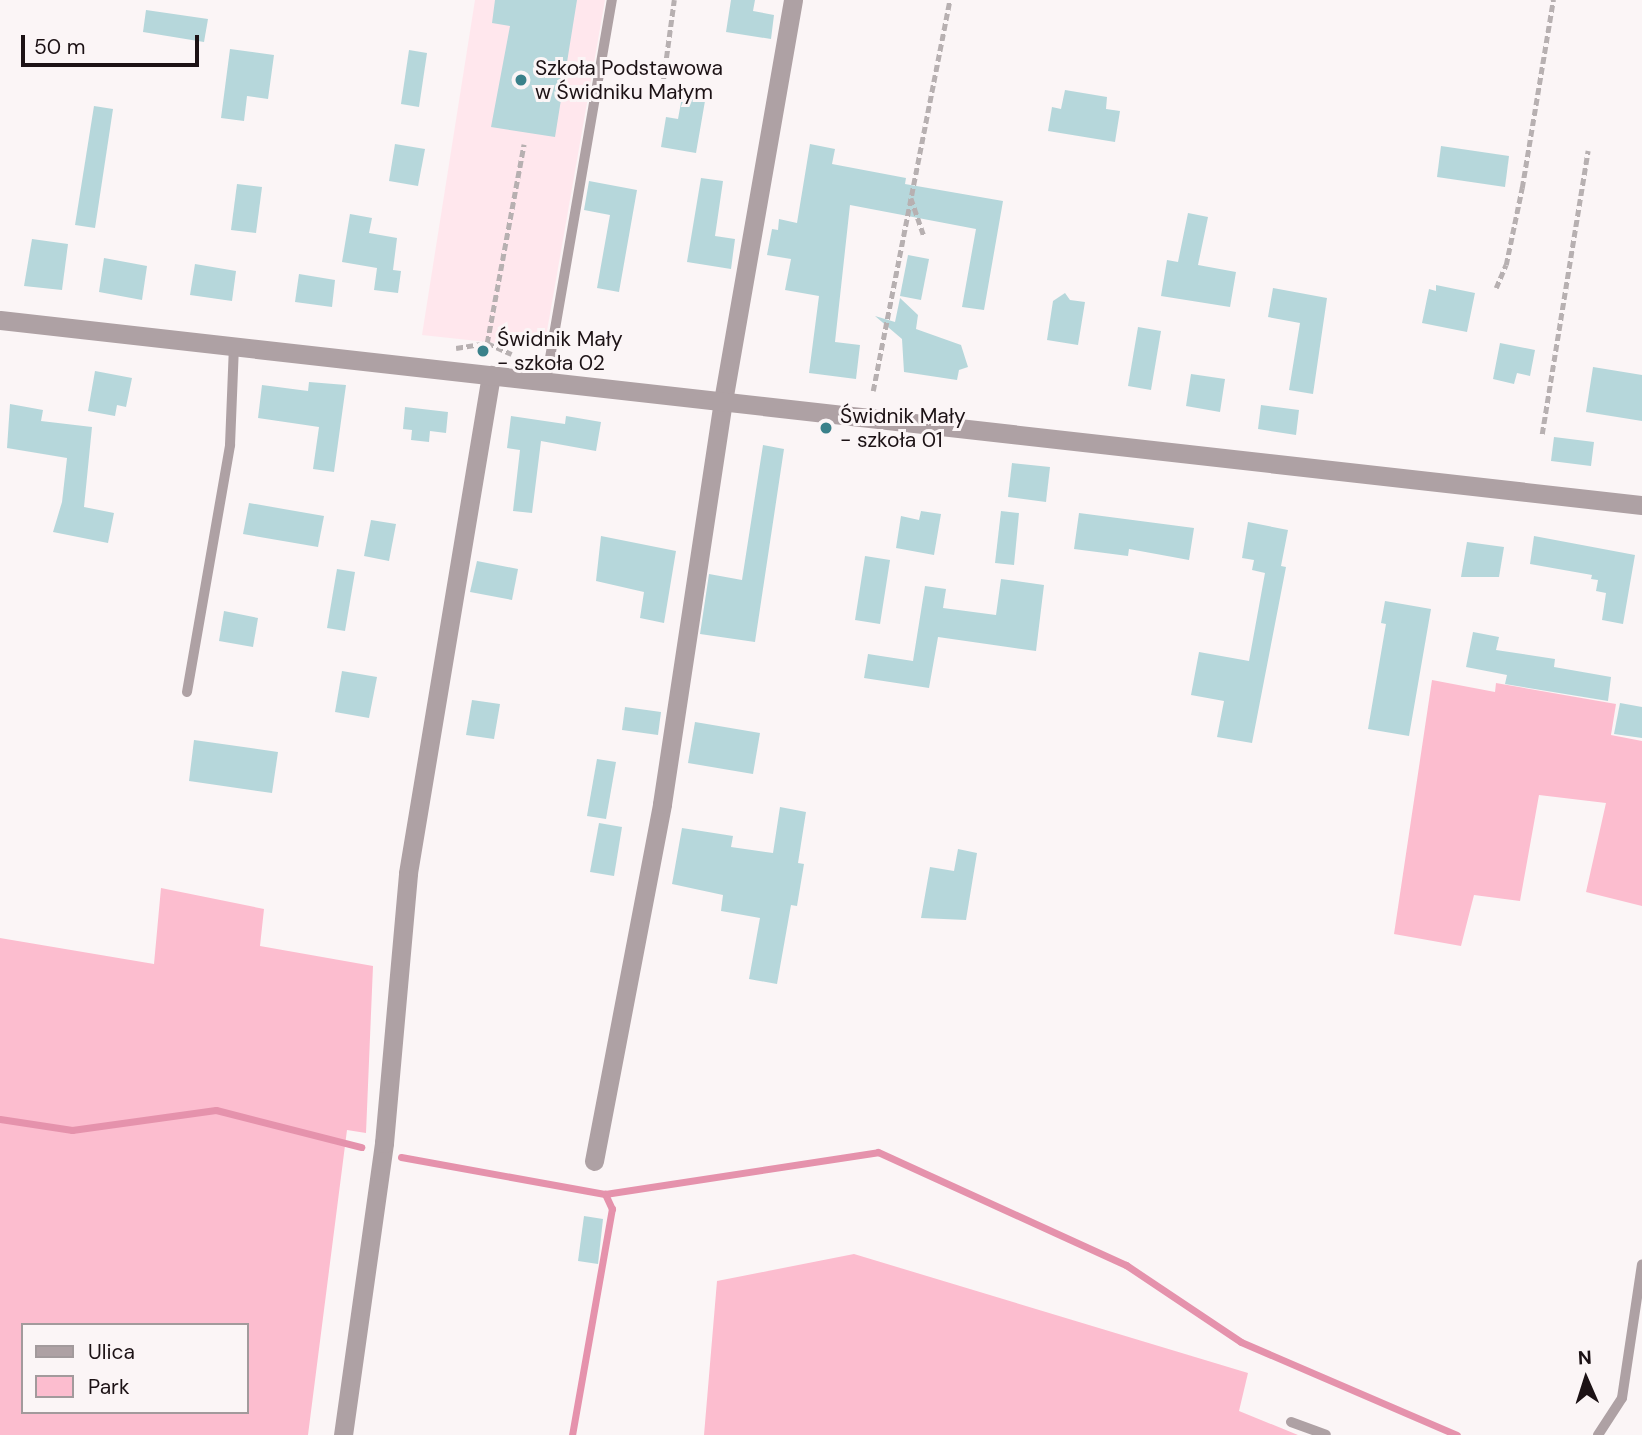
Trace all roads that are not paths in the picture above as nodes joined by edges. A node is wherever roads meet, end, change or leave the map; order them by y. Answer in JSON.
{"nodes":[{"id":1,"x":612,"y":0,"type":"edge"},
{"id":2,"x":793,"y":0,"type":"edge"},
{"id":3,"x":0,"y":320,"type":"edge"},
{"id":4,"x":233,"y":345,"type":"junction"},
{"id":5,"x":491,"y":375,"type":"junction"},
{"id":6,"x":546,"y":381,"type":"junction"},
{"id":7,"x":723,"y":401,"type":"junction"},
{"id":8,"x":1642,"y":505,"type":"edge"},
{"id":9,"x":187,"y":692,"type":"dead end"},
{"id":10,"x":594,"y":1161,"type":"dead end"},
{"id":11,"x":1642,"y":1265,"type":"edge"},
{"id":12,"x":1291,"y":1422,"type":"dead end"},
{"id":13,"x":343,"y":1435,"type":"edge"},
{"id":14,"x":1326,"y":1435,"type":"edge"},
{"id":15,"x":1598,"y":1435,"type":"edge"}],
"edges":[{"from":1,"to":6,"type":"lane"},
{"from":2,"to":7,"type":"street"},
{"from":3,"to":4,"type":"street"},
{"from":4,"to":5,"type":"street"},
{"from":4,"to":9,"type":"lane"},
{"from":5,"to":6,"type":"street"},
{"from":5,"to":13,"type":"street"},
{"from":6,"to":7,"type":"street"},
{"from":7,"to":8,"type":"street"},
{"from":7,"to":10,"type":"street"},
{"from":11,"to":15,"type":"lane"},
{"from":12,"to":14,"type":"lane"}]}
